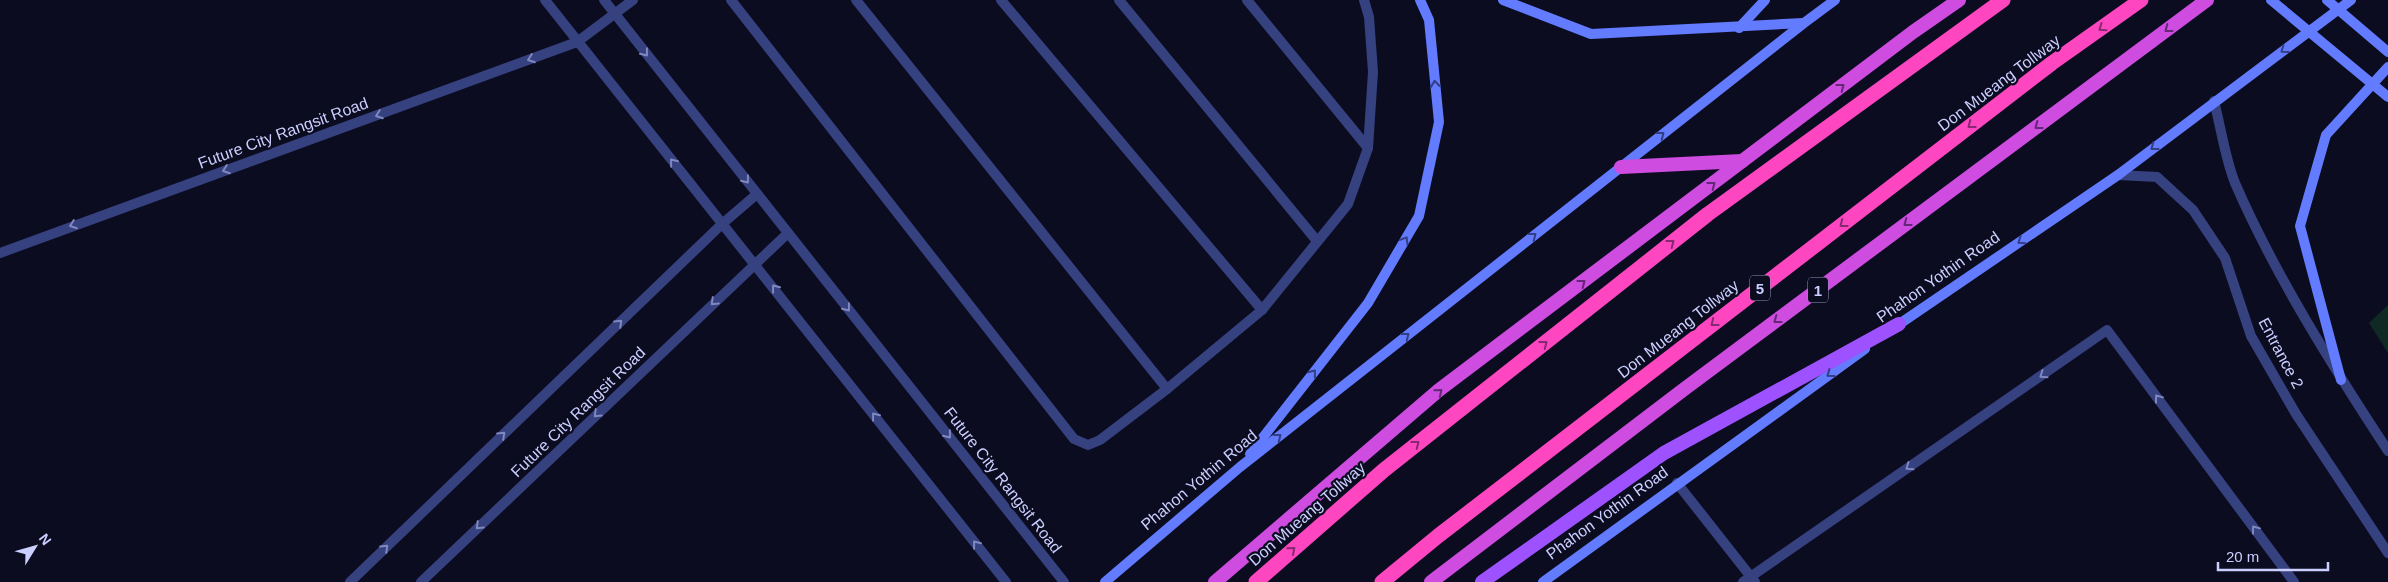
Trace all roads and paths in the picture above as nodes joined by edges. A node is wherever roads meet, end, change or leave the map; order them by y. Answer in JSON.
{"nodes":[{"id":1,"x":545,"y":0,"type":"edge"},
{"id":2,"x":604,"y":0,"type":"edge"},
{"id":3,"x":633,"y":0,"type":"edge"},
{"id":4,"x":731,"y":0,"type":"edge"},
{"id":5,"x":856,"y":0,"type":"edge"},
{"id":6,"x":1001,"y":0,"type":"edge"},
{"id":7,"x":1119,"y":0,"type":"edge"},
{"id":8,"x":1247,"y":0,"type":"edge"},
{"id":9,"x":1364,"y":0,"type":"edge"},
{"id":10,"x":1420,"y":0,"type":"edge"},
{"id":11,"x":1503,"y":0,"type":"edge"},
{"id":12,"x":1765,"y":0,"type":"edge"},
{"id":13,"x":1835,"y":0,"type":"edge"},
{"id":14,"x":1959,"y":0,"type":"edge"},
{"id":15,"x":2003,"y":0,"type":"edge"},
{"id":16,"x":2142,"y":0,"type":"edge"},
{"id":17,"x":2207,"y":0,"type":"edge"},
{"id":18,"x":2271,"y":0,"type":"edge"},
{"id":19,"x":2327,"y":0,"type":"edge"},
{"id":20,"x":2352,"y":0,"type":"edge"},
{"id":21,"x":615,"y":15,"type":"junction"},
{"id":22,"x":1804,"y":23,"type":"junction"},
{"id":23,"x":1738,"y":28,"type":"junction"},
{"id":24,"x":577,"y":42,"type":"junction"},
{"id":25,"x":2388,"y":52,"type":"edge"},
{"id":26,"x":2388,"y":67,"type":"edge"},
{"id":27,"x":2388,"y":97,"type":"edge"},
{"id":28,"x":2214,"y":101,"type":"junction"},
{"id":29,"x":1368,"y":148,"type":"junction"},
{"id":30,"x":1742,"y":162,"type":"junction"},
{"id":31,"x":1621,"y":167,"type":"junction"},
{"id":32,"x":2118,"y":175,"type":"junction"},
{"id":33,"x":757,"y":194,"type":"junction"},
{"id":34,"x":722,"y":224,"type":"junction"},
{"id":35,"x":788,"y":233,"type":"junction"},
{"id":36,"x":1317,"y":242,"type":"junction"},
{"id":37,"x":0,"y":253,"type":"edge"},
{"id":38,"x":755,"y":263,"type":"junction"},
{"id":39,"x":1262,"y":310,"type":"junction"},
{"id":40,"x":1900,"y":324,"type":"junction"},
{"id":41,"x":2341,"y":380,"type":"junction"},
{"id":42,"x":1168,"y":390,"type":"junction"},
{"id":43,"x":2388,"y":451,"type":"edge"},
{"id":44,"x":1240,"y":467,"type":"junction"},
{"id":45,"x":1677,"y":483,"type":"junction"},
{"id":46,"x":2388,"y":553,"type":"edge"},
{"id":47,"x":1750,"y":580,"type":"edge"},
{"id":48,"x":350,"y":582,"type":"edge"},
{"id":49,"x":421,"y":582,"type":"edge"},
{"id":50,"x":1006,"y":582,"type":"edge"},
{"id":51,"x":1064,"y":582,"type":"edge"},
{"id":52,"x":1105,"y":582,"type":"edge"},
{"id":53,"x":1215,"y":582,"type":"edge"},
{"id":54,"x":1256,"y":582,"type":"edge"},
{"id":55,"x":1382,"y":582,"type":"edge"},
{"id":56,"x":1431,"y":582,"type":"edge"},
{"id":57,"x":1482,"y":582,"type":"edge"},
{"id":58,"x":1543,"y":582,"type":"edge"},
{"id":59,"x":2294,"y":582,"type":"edge"}],
"edges":[{"from":1,"to":24,"type":"street"},
{"from":2,"to":21,"type":"street","name":"Future City Rangsit Road"},
{"from":3,"to":21,"type":"street","name":"Future City Rangsit Road"},
{"from":4,"to":42,"type":"street"},
{"from":5,"to":42,"type":"street"},
{"from":6,"to":39,"type":"street"},
{"from":7,"to":36,"type":"street"},
{"from":8,"to":29,"type":"street"},
{"from":9,"to":29,"type":"street"},
{"from":44,"to":10,"type":"main road","one_way":true},
{"from":11,"to":23,"type":"main road"},
{"from":12,"to":23,"type":"main road"},
{"from":13,"to":22,"type":"main road","name":"Phahon Yothin Road"},
{"from":30,"to":14,"type":"highway","one_way":true},
{"from":54,"to":15,"type":"highway","name":"Don Mueang Tollway","one_way":true},
{"from":16,"to":55,"type":"highway","name":"Don Mueang Tollway","number":"5","one_way":true},
{"from":17,"to":56,"type":"highway","number":"1","one_way":true},
{"from":18,"to":27,"type":"main road","bridge":true},
{"from":19,"to":25,"type":"main road","bridge":true},
{"from":20,"to":28,"type":"main road","name":"Phahon Yothin Road","one_way":true},
{"from":21,"to":24,"type":"street","name":"Future City Rangsit Road"},
{"from":21,"to":33,"type":"street","name":"Future City Rangsit Road","one_way":true},
{"from":22,"to":23,"type":"main road"},
{"from":31,"to":22,"type":"main road","name":"Phahon Yothin Road","one_way":true},
{"from":34,"to":24,"type":"street","one_way":true},
{"from":24,"to":37,"type":"street","name":"Future City Rangsit Road","one_way":true},
{"from":26,"to":41,"type":"main road"},
{"from":28,"to":32,"type":"main road","name":"Phahon Yothin Road","one_way":true},
{"from":28,"to":41,"type":"street"},
{"from":29,"to":36,"type":"street"},
{"from":30,"to":31,"type":"highway"},
{"from":53,"to":30,"type":"highway","one_way":true},
{"from":44,"to":31,"type":"main road","name":"Phahon Yothin Road","one_way":true},
{"from":32,"to":40,"type":"main road","name":"Phahon Yothin Road","one_way":true},
{"from":32,"to":46,"type":"street","name":"Entrance 2"},
{"from":33,"to":34,"type":"street"},
{"from":33,"to":35,"type":"street","name":"Future City Rangsit Road"},
{"from":34,"to":38,"type":"street"},
{"from":48,"to":34,"type":"street","one_way":true},
{"from":35,"to":38,"type":"street","name":"Future City Rangsit Road"},
{"from":35,"to":51,"type":"street","name":"Future City Rangsit Road","one_way":true},
{"from":36,"to":39,"type":"street"},
{"from":38,"to":49,"type":"street","name":"Future City Rangsit Road","one_way":true},
{"from":50,"to":38,"type":"street","one_way":true},
{"from":39,"to":42,"type":"street"},
{"from":40,"to":45,"type":"main road","name":"Phahon Yothin Road","one_way":true},
{"from":40,"to":57,"type":"main road"},
{"from":41,"to":43,"type":"street"},
{"from":44,"to":52,"type":"main road","name":"Phahon Yothin Road"},
{"from":45,"to":47,"type":"street"},
{"from":45,"to":58,"type":"main road","name":"Phahon Yothin Road"},
{"from":59,"to":47,"type":"street","one_way":true}]}
